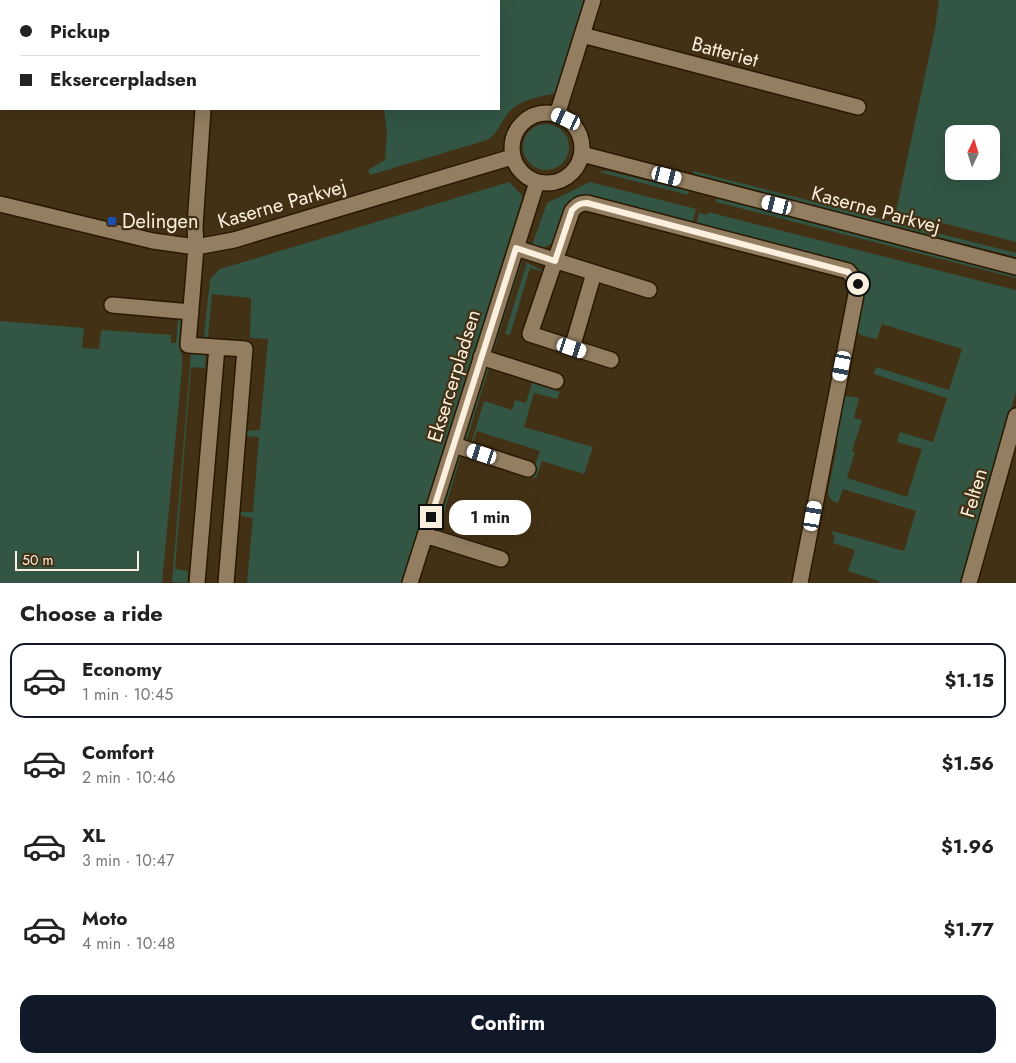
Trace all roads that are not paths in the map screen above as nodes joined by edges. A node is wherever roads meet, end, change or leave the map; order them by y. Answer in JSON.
{"nodes":[{"id":1,"x":593,"y":0,"type":"edge"},
{"id":2,"x":582,"y":35,"type":"junction"},
{"id":3,"x":858,"y":107,"type":"dead end"},
{"id":4,"x":203,"y":110,"type":"edge"},
{"id":5,"x":557,"y":115,"type":"junction"},
{"id":6,"x":582,"y":154,"type":"junction"},
{"id":7,"x":512,"y":156,"type":"junction"},
{"id":8,"x":536,"y":182,"type":"junction"},
{"id":9,"x":0,"y":204,"type":"edge"},
{"id":10,"x":196,"y":247,"type":"junction"},
{"id":11,"x":516,"y":248,"type":"junction"},
{"id":12,"x":555,"y":261,"type":"junction"},
{"id":13,"x":1016,"y":267,"type":"edge"},
{"id":14,"x":594,"y":273,"type":"junction"},
{"id":15,"x":649,"y":290,"type":"dead end"},
{"id":16,"x":112,"y":305,"type":"dead end"},
{"id":17,"x":191,"y":312,"type":"junction"},
{"id":18,"x":217,"y":347,"type":"junction"},
{"id":19,"x":572,"y":348,"type":"junction"},
{"id":20,"x":481,"y":357,"type":"junction"},
{"id":21,"x":611,"y":360,"type":"dead end"},
{"id":22,"x":556,"y":381,"type":"dead end"},
{"id":23,"x":1016,"y":416,"type":"edge"},
{"id":24,"x":454,"y":445,"type":"junction"},
{"id":25,"x":528,"y":469,"type":"dead end"},
{"id":26,"x":425,"y":535,"type":"junction"},
{"id":27,"x":501,"y":559,"type":"dead end"},
{"id":28,"x":973,"y":582,"type":"edge"},
{"id":29,"x":197,"y":583,"type":"edge"},
{"id":30,"x":226,"y":583,"type":"edge"},
{"id":31,"x":410,"y":583,"type":"edge"},
{"id":32,"x":800,"y":583,"type":"edge"}],
"edges":[{"from":1,"to":2,"type":"street"},
{"from":2,"to":3,"type":"street","name":"Batteriet"},
{"from":2,"to":5,"type":"street"},
{"from":4,"to":10,"type":"street"},
{"from":5,"to":6,"type":"street"},
{"from":5,"to":7,"type":"street"},
{"from":6,"to":8,"type":"street"},
{"from":6,"to":13,"type":"street","name":"Kaserne Parkvej"},
{"from":7,"to":8,"type":"street"},
{"from":7,"to":10,"type":"street","name":"Kaserne Parkvej"},
{"from":8,"to":11,"type":"street","name":"Eksercerpladsen"},
{"from":9,"to":10,"type":"street","name":"Kaserne Parkvej"},
{"from":10,"to":17,"type":"street"},
{"from":11,"to":12,"type":"street"},
{"from":11,"to":20,"type":"street","name":"Eksercerpladsen"},
{"from":12,"to":14,"type":"street"},
{"from":12,"to":19,"type":"street"},
{"from":12,"to":32,"type":"street"},
{"from":14,"to":15,"type":"street"},
{"from":14,"to":19,"type":"street"},
{"from":16,"to":17,"type":"street"},
{"from":17,"to":18,"type":"street"},
{"from":18,"to":29,"type":"street"},
{"from":18,"to":30,"type":"street"},
{"from":19,"to":21,"type":"street"},
{"from":20,"to":22,"type":"street"},
{"from":20,"to":24,"type":"street","name":"Eksercerpladsen"},
{"from":23,"to":28,"type":"street","name":"Felten"},
{"from":24,"to":25,"type":"street"},
{"from":24,"to":26,"type":"street","name":"Eksercerpladsen"},
{"from":26,"to":27,"type":"street"},
{"from":26,"to":31,"type":"street","name":"Eksercerpladsen"}]}
